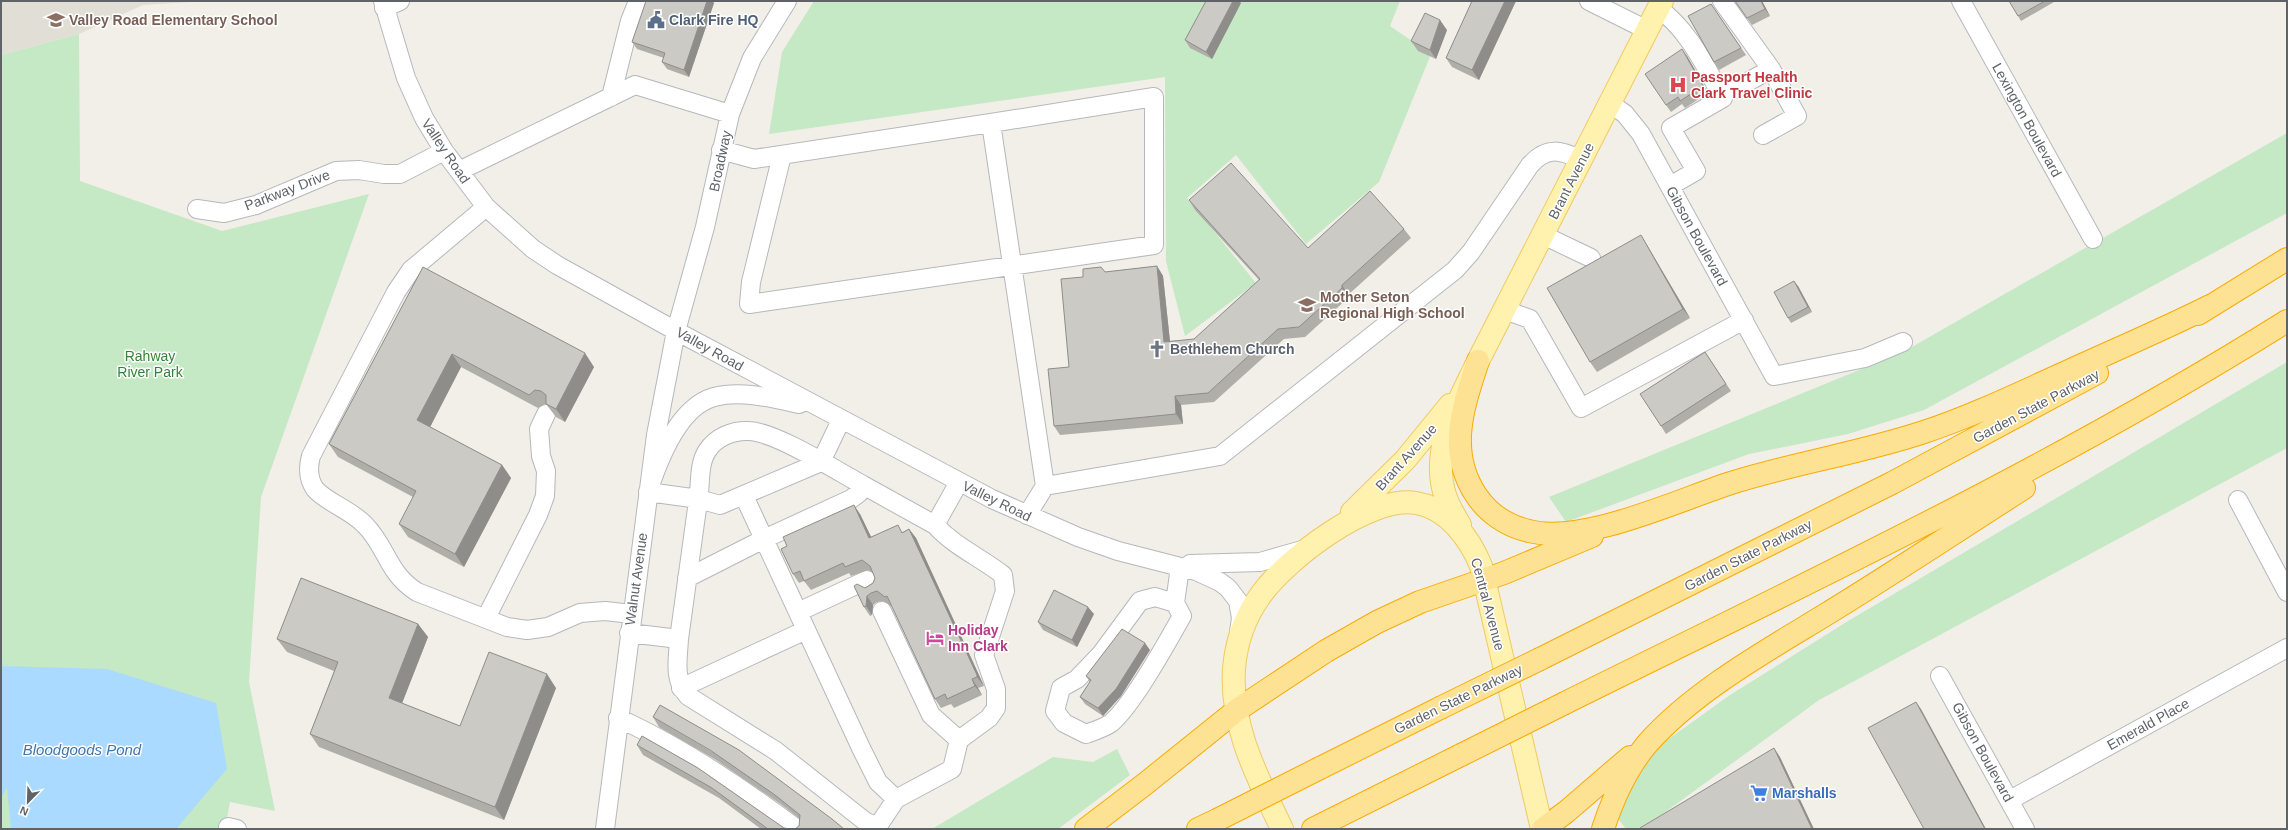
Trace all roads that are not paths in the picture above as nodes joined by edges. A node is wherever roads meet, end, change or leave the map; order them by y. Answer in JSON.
{"nodes":[{"id":1,"x":638,"y":1,"type":"edge"},
{"id":2,"x":1589,"y":1,"type":"edge"},
{"id":3,"x":1722,"y":1,"type":"edge"},
{"id":4,"x":1961,"y":1,"type":"edge"},
{"id":5,"x":389,"y":3,"type":"edge"},
{"id":6,"x":782,"y":3,"type":"edge"},
{"id":7,"x":1660,"y":4,"type":"edge"},
{"id":8,"x":1647,"y":30,"type":"junction"},
{"id":9,"x":1771,"y":69,"type":"junction"},
{"id":10,"x":1729,"y":93,"type":"junction"},
{"id":11,"x":611,"y":97,"type":"junction"},
{"id":12,"x":1611,"y":104,"type":"junction"},
{"id":13,"x":730,"y":114,"type":"junction"},
{"id":14,"x":991,"y":123,"type":"junction"},
{"id":15,"x":1763,"y":135,"type":"dead end"},
{"id":16,"x":721,"y":150,"type":"junction"},
{"id":17,"x":444,"y":151,"type":"junction"},
{"id":18,"x":782,"y":155,"type":"junction"},
{"id":19,"x":1582,"y":160,"type":"junction"},
{"id":20,"x":459,"y":171,"type":"junction"},
{"id":21,"x":1670,"y":186,"type":"junction"},
{"id":22,"x":486,"y":207,"type":"junction"},
{"id":23,"x":197,"y":209,"type":"dead end"},
{"id":24,"x":1543,"y":235,"type":"junction"},
{"id":25,"x":2093,"y":239,"type":"dead end"},
{"id":26,"x":1591,"y":258,"type":"dead end"},
{"id":27,"x":2287,"y":259,"type":"edge"},
{"id":28,"x":1012,"y":266,"type":"junction"},
{"id":29,"x":2210,"y":306,"type":"junction"},
{"id":30,"x":1505,"y":310,"type":"junction"},
{"id":31,"x":1744,"y":320,"type":"junction"},
{"id":32,"x":2287,"y":321,"type":"edge"},
{"id":33,"x":676,"y":330,"type":"junction"},
{"id":34,"x":1903,"y":342,"type":"dead end"},
{"id":35,"x":2245,"y":347,"type":"junction"},
{"id":36,"x":1478,"y":361,"type":"junction"},
{"id":37,"x":546,"y":414,"type":"edge"},
{"id":38,"x":834,"y":416,"type":"junction"},
{"id":39,"x":821,"y":462,"type":"junction"},
{"id":40,"x":959,"y":482,"type":"junction"},
{"id":41,"x":863,"y":485,"type":"junction"},
{"id":42,"x":1045,"y":486,"type":"junction"},
{"id":43,"x":648,"y":492,"type":"junction"},
{"id":44,"x":744,"y":496,"type":"junction"},
{"id":45,"x":699,"y":499,"type":"junction"},
{"id":46,"x":2238,"y":500,"type":"dead end"},
{"id":47,"x":1648,"y":513,"type":"junction"},
{"id":48,"x":1026,"y":515,"type":"junction"},
{"id":49,"x":935,"y":525,"type":"junction"},
{"id":50,"x":764,"y":539,"type":"junction"},
{"id":51,"x":1319,"y":540,"type":"junction"},
{"id":52,"x":1469,"y":540,"type":"junction"},
{"id":53,"x":1161,"y":561,"type":"junction"},
{"id":54,"x":1180,"y":567,"type":"junction"},
{"id":55,"x":687,"y":578,"type":"junction"},
{"id":56,"x":1484,"y":580,"type":"junction"},
{"id":57,"x":871,"y":587,"type":"edge"},
{"id":58,"x":2287,"y":592,"type":"edge"},
{"id":59,"x":1178,"y":610,"type":"junction"},
{"id":60,"x":882,"y":611,"type":"edge"},
{"id":61,"x":798,"y":612,"type":"junction"},
{"id":62,"x":632,"y":614,"type":"junction"},
{"id":63,"x":486,"y":618,"type":"junction"},
{"id":64,"x":806,"y":630,"type":"junction"},
{"id":65,"x":629,"y":633,"type":"junction"},
{"id":66,"x":679,"y":639,"type":"junction"},
{"id":67,"x":1238,"y":643,"type":"junction"},
{"id":68,"x":2287,"y":648,"type":"edge"},
{"id":69,"x":1940,"y":676,"type":"dead end"},
{"id":70,"x":681,"y":688,"type":"junction"},
{"id":71,"x":1236,"y":710,"type":"junction"},
{"id":72,"x":618,"y":718,"type":"junction"},
{"id":73,"x":1660,"y":731,"type":"junction"},
{"id":74,"x":959,"y":740,"type":"junction"},
{"id":75,"x":896,"y":799,"type":"junction"},
{"id":76,"x":2010,"y":800,"type":"junction"},
{"id":77,"x":1207,"y":824,"type":"edge"},
{"id":78,"x":228,"y":829,"type":"edge"},
{"id":79,"x":237,"y":829,"type":"edge"},
{"id":80,"x":605,"y":829,"type":"edge"},
{"id":81,"x":798,"y":829,"type":"edge"},
{"id":82,"x":1086,"y":829,"type":"edge"},
{"id":83,"x":1282,"y":829,"type":"edge"},
{"id":84,"x":1313,"y":829,"type":"edge"},
{"id":85,"x":1543,"y":829,"type":"edge"},
{"id":86,"x":1603,"y":829,"type":"edge"},
{"id":87,"x":2026,"y":829,"type":"edge"}],
"edges":[{"from":1,"to":11,"type":"street"},
{"from":2,"to":8,"type":"street"},
{"from":3,"to":9,"type":"street"},
{"from":4,"to":25,"type":"street","name":"Lexington Boulevard"},
{"from":5,"to":17,"type":"street","name":"Valley Road"},
{"from":6,"to":13,"type":"street","name":"Broadway"},
{"from":7,"to":8,"type":"main road","name":"Brant Avenue"},
{"from":7,"to":10,"type":"street"},
{"from":8,"to":12,"type":"main road","name":"Brant Avenue"},
{"from":9,"to":10,"type":"street"},
{"from":9,"to":15,"type":"street"},
{"from":10,"to":21,"type":"street"},
{"from":11,"to":13,"type":"street"},
{"from":11,"to":20,"type":"street"},
{"from":12,"to":19,"type":"main road","name":"Brant Avenue"},
{"from":12,"to":21,"type":"street","name":"Gibson Boulevard"},
{"from":13,"to":16,"type":"street","name":"Broadway"},
{"from":14,"to":18,"type":"street"},
{"from":14,"to":28,"type":"street"},
{"from":14,"to":28,"type":"street"},
{"from":16,"to":18,"type":"street"},
{"from":16,"to":33,"type":"street","name":"Broadway"},
{"from":17,"to":20,"type":"street","name":"Valley Road"},
{"from":17,"to":23,"type":"street","name":"Parkway Drive"},
{"from":18,"to":28,"type":"street"},
{"from":19,"to":24,"type":"main road","name":"Brant Avenue"},
{"from":19,"to":42,"type":"street"},
{"from":20,"to":22,"type":"street","name":"Valley Road"},
{"from":21,"to":31,"type":"street","name":"Gibson Boulevard"},
{"from":22,"to":33,"type":"street","name":"Valley Road"},
{"from":22,"to":63,"type":"street"},
{"from":24,"to":26,"type":"street"},
{"from":24,"to":30,"type":"main road","name":"Brant Avenue"},
{"from":27,"to":29,"type":"highway","name":"Garden State Parkway"},
{"from":28,"to":42,"type":"street"},
{"from":29,"to":47,"type":"highway"},
{"from":29,"to":77,"type":"highway","name":"Garden State Parkway","bridge":true},
{"from":30,"to":31,"type":"street"},
{"from":30,"to":36,"type":"main road","name":"Brant Avenue"},
{"from":31,"to":34,"type":"street","name":"Gibson Boulevard"},
{"from":32,"to":35,"type":"highway"},
{"from":33,"to":38,"type":"street","name":"Valley Road"},
{"from":33,"to":43,"type":"street","name":"Walnut Avenue"},
{"from":35,"to":73,"type":"highway"},
{"from":35,"to":84,"type":"highway","bridge":true},
{"from":36,"to":47,"type":"highway"},
{"from":36,"to":51,"type":"main road","name":"Brant Avenue"},
{"from":36,"to":52,"type":"main road","name":"Brant Avenue"},
{"from":37,"to":63,"type":"street"},
{"from":38,"to":39,"type":"street"},
{"from":38,"to":40,"type":"street","name":"Valley Road"},
{"from":38,"to":43,"type":"street"},
{"from":39,"to":41,"type":"street"},
{"from":39,"to":44,"type":"street"},
{"from":39,"to":45,"type":"street"},
{"from":40,"to":48,"type":"street","name":"Valley Road"},
{"from":40,"to":49,"type":"street"},
{"from":41,"to":49,"type":"street"},
{"from":41,"to":50,"type":"street"},
{"from":42,"to":48,"type":"street"},
{"from":43,"to":45,"type":"street"},
{"from":43,"to":62,"type":"street","name":"Walnut Avenue"},
{"from":44,"to":45,"type":"street"},
{"from":44,"to":50,"type":"street"},
{"from":45,"to":55,"type":"street"},
{"from":46,"to":58,"type":"street"},
{"from":47,"to":56,"type":"highway"},
{"from":48,"to":53,"type":"street","name":"Valley Road"},
{"from":49,"to":74,"type":"street"},
{"from":50,"to":55,"type":"street"},
{"from":50,"to":61,"type":"street"},
{"from":51,"to":52,"type":"main road","name":"Central Avenue"},
{"from":51,"to":53,"type":"street","name":"Valley Road"},
{"from":51,"to":67,"type":"main road","name":"Central Avenue"},
{"from":52,"to":56,"type":"main road","name":"Central Avenue"},
{"from":53,"to":54,"type":"street","name":"Valley Road"},
{"from":54,"to":59,"type":"street"},
{"from":54,"to":67,"type":"street","name":"Valley Road"},
{"from":55,"to":66,"type":"street"},
{"from":56,"to":71,"type":"highway"},
{"from":56,"to":85,"type":"main road","name":"Central Avenue"},
{"from":57,"to":61,"type":"street"},
{"from":59,"to":59,"type":"street"},
{"from":60,"to":74,"type":"street"},
{"from":61,"to":64,"type":"street"},
{"from":62,"to":63,"type":"street"},
{"from":62,"to":65,"type":"street","name":"Walnut Avenue"},
{"from":64,"to":70,"type":"street"},
{"from":64,"to":75,"type":"street"},
{"from":65,"to":66,"type":"street"},
{"from":65,"to":72,"type":"street","name":"Walnut Avenue"},
{"from":66,"to":70,"type":"street"},
{"from":67,"to":71,"type":"main road","name":"Central Avenue"},
{"from":68,"to":76,"type":"street","name":"Emerald Place"},
{"from":69,"to":76,"type":"street","name":"Gibson Boulevard"},
{"from":70,"to":75,"type":"street"},
{"from":71,"to":82,"type":"highway"},
{"from":71,"to":83,"type":"main road","name":"Central Avenue"},
{"from":72,"to":80,"type":"street","name":"Walnut Avenue"},
{"from":72,"to":81,"type":"street"},
{"from":73,"to":85,"type":"highway"},
{"from":73,"to":86,"type":"highway"},
{"from":74,"to":75,"type":"street"},
{"from":76,"to":87,"type":"street","name":"Gibson Boulevard"},
{"from":78,"to":79,"type":"street"}]}
